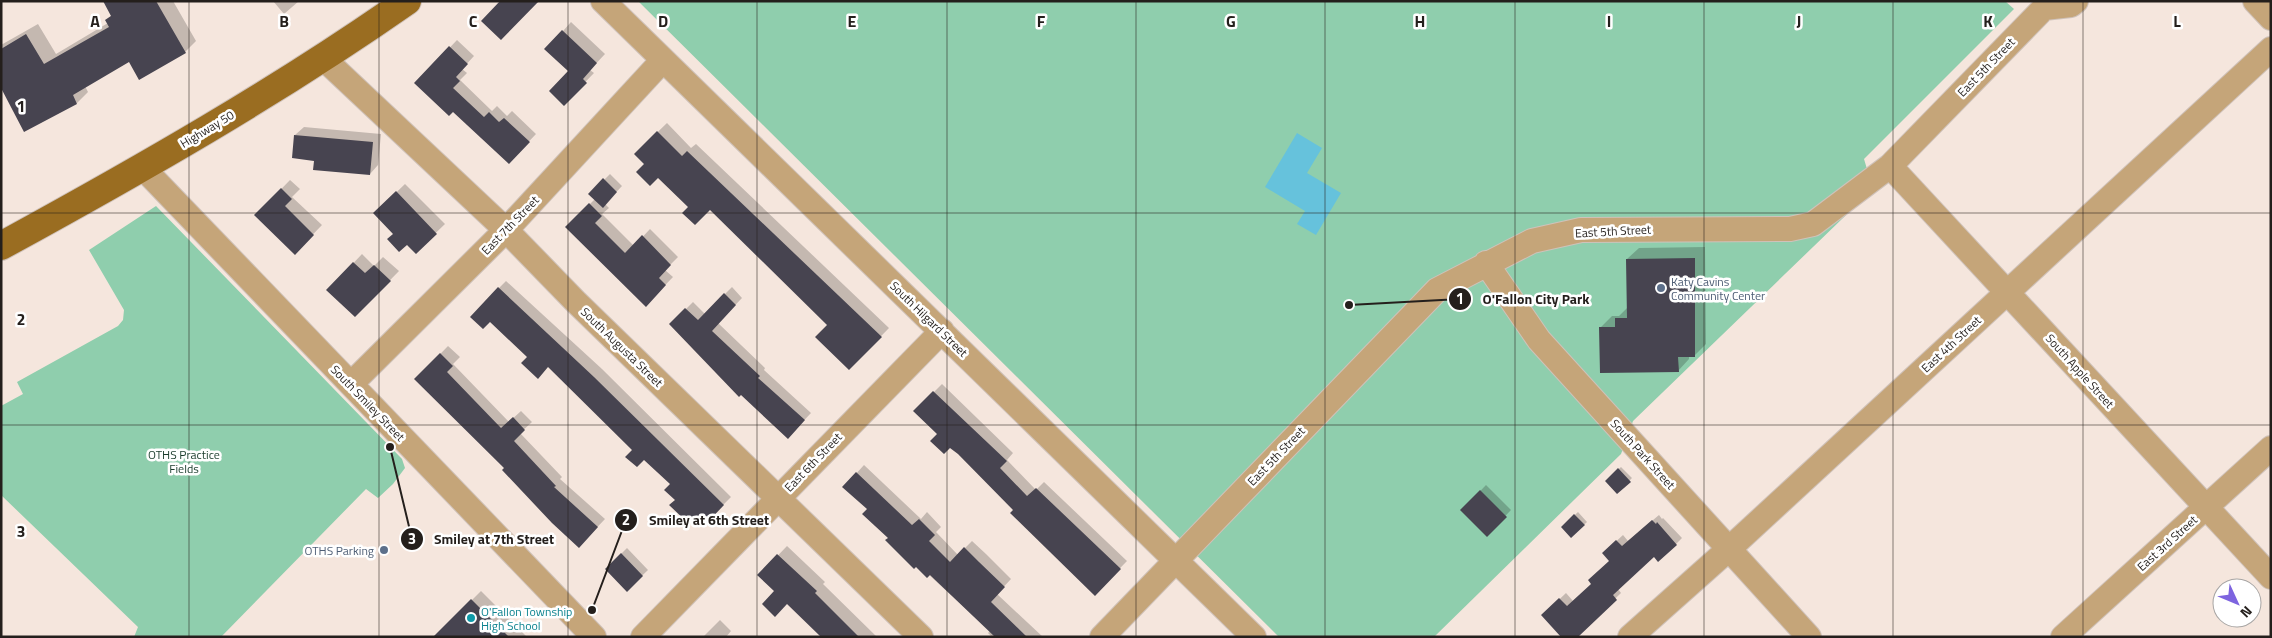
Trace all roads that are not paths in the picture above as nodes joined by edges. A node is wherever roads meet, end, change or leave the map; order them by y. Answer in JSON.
{"nodes":[{"id":1,"x":603,"y":1,"type":"edge"},
{"id":2,"x":2076,"y":1,"type":"edge"},
{"id":3,"x":2255,"y":1,"type":"edge"},
{"id":4,"x":400,"y":3,"type":"edge"},
{"id":5,"x":2041,"y":5,"type":"edge"},
{"id":6,"x":2271,"y":18,"type":"edge"},
{"id":7,"x":2271,"y":48,"type":"edge"},
{"id":8,"x":323,"y":58,"type":"junction"},
{"id":9,"x":663,"y":60,"type":"junction"},
{"id":10,"x":1890,"y":166,"type":"junction"},
{"id":11,"x":143,"y":168,"type":"junction"},
{"id":12,"x":506,"y":230,"type":"junction"},
{"id":13,"x":1,"y":246,"type":"edge"},
{"id":14,"x":1486,"y":263,"type":"junction"},
{"id":15,"x":2008,"y":292,"type":"junction"},
{"id":16,"x":942,"y":331,"type":"junction"},
{"id":17,"x":351,"y":384,"type":"junction"},
{"id":18,"x":2271,"y":448,"type":"edge"},
{"id":19,"x":777,"y":498,"type":"junction"},
{"id":20,"x":2205,"y":508,"type":"junction"},
{"id":21,"x":1730,"y":548,"type":"junction"},
{"id":22,"x":1175,"y":561,"type":"junction"},
{"id":23,"x":2271,"y":577,"type":"edge"},
{"id":24,"x":594,"y":637,"type":"edge"},
{"id":25,"x":644,"y":637,"type":"edge"},
{"id":26,"x":920,"y":637,"type":"edge"},
{"id":27,"x":1102,"y":637,"type":"edge"},
{"id":28,"x":1254,"y":637,"type":"edge"},
{"id":29,"x":1630,"y":637,"type":"edge"},
{"id":30,"x":1809,"y":637,"type":"edge"},
{"id":31,"x":2063,"y":637,"type":"edge"}],
"edges":[{"from":1,"to":9,"type":"street","name":"South Hilgard Street"},
{"from":2,"to":5,"type":"street","name":"East 5th Street"},
{"from":3,"to":6,"type":"street"},
{"from":4,"to":8,"type":"main road","name":"Highway 50"},
{"from":5,"to":10,"type":"street","name":"East 5th Street"},
{"from":7,"to":15,"type":"street","name":"East 4th Street"},
{"from":8,"to":11,"type":"main road","name":"Highway 50"},
{"from":8,"to":12,"type":"street","name":"South Augusta Street"},
{"from":9,"to":12,"type":"street","name":"East 7th Street"},
{"from":9,"to":16,"type":"street","name":"South Hilgard Street"},
{"from":10,"to":14,"type":"street","name":"East 5th Street"},
{"from":10,"to":15,"type":"street","name":"South Apple Street"},
{"from":11,"to":13,"type":"main road","name":"Highway 50"},
{"from":11,"to":17,"type":"street","name":"South Smiley Street"},
{"from":12,"to":17,"type":"street","name":"East 7th Street"},
{"from":12,"to":19,"type":"street","name":"South Augusta Street"},
{"from":14,"to":21,"type":"street","name":"South Park Street"},
{"from":14,"to":22,"type":"street","name":"East 5th Street"},
{"from":15,"to":20,"type":"street","name":"South Apple Street"},
{"from":15,"to":21,"type":"street","name":"East 4th Street"},
{"from":16,"to":19,"type":"street","name":"East 6th Street"},
{"from":16,"to":22,"type":"street","name":"South Hilgard Street"},
{"from":17,"to":24,"type":"street","name":"South Smiley Street"},
{"from":18,"to":20,"type":"street","name":"East 3rd Street"},
{"from":19,"to":25,"type":"street","name":"East 6th Street"},
{"from":19,"to":26,"type":"street","name":"South Augusta Street"},
{"from":20,"to":23,"type":"street","name":"South Apple Street"},
{"from":20,"to":31,"type":"street","name":"East 3rd Street"},
{"from":21,"to":29,"type":"street","name":"East 4th Street"},
{"from":21,"to":30,"type":"street","name":"South Park Street"},
{"from":22,"to":27,"type":"street","name":"East 5th Street"},
{"from":22,"to":28,"type":"street","name":"South Hilgard Street"}]}
